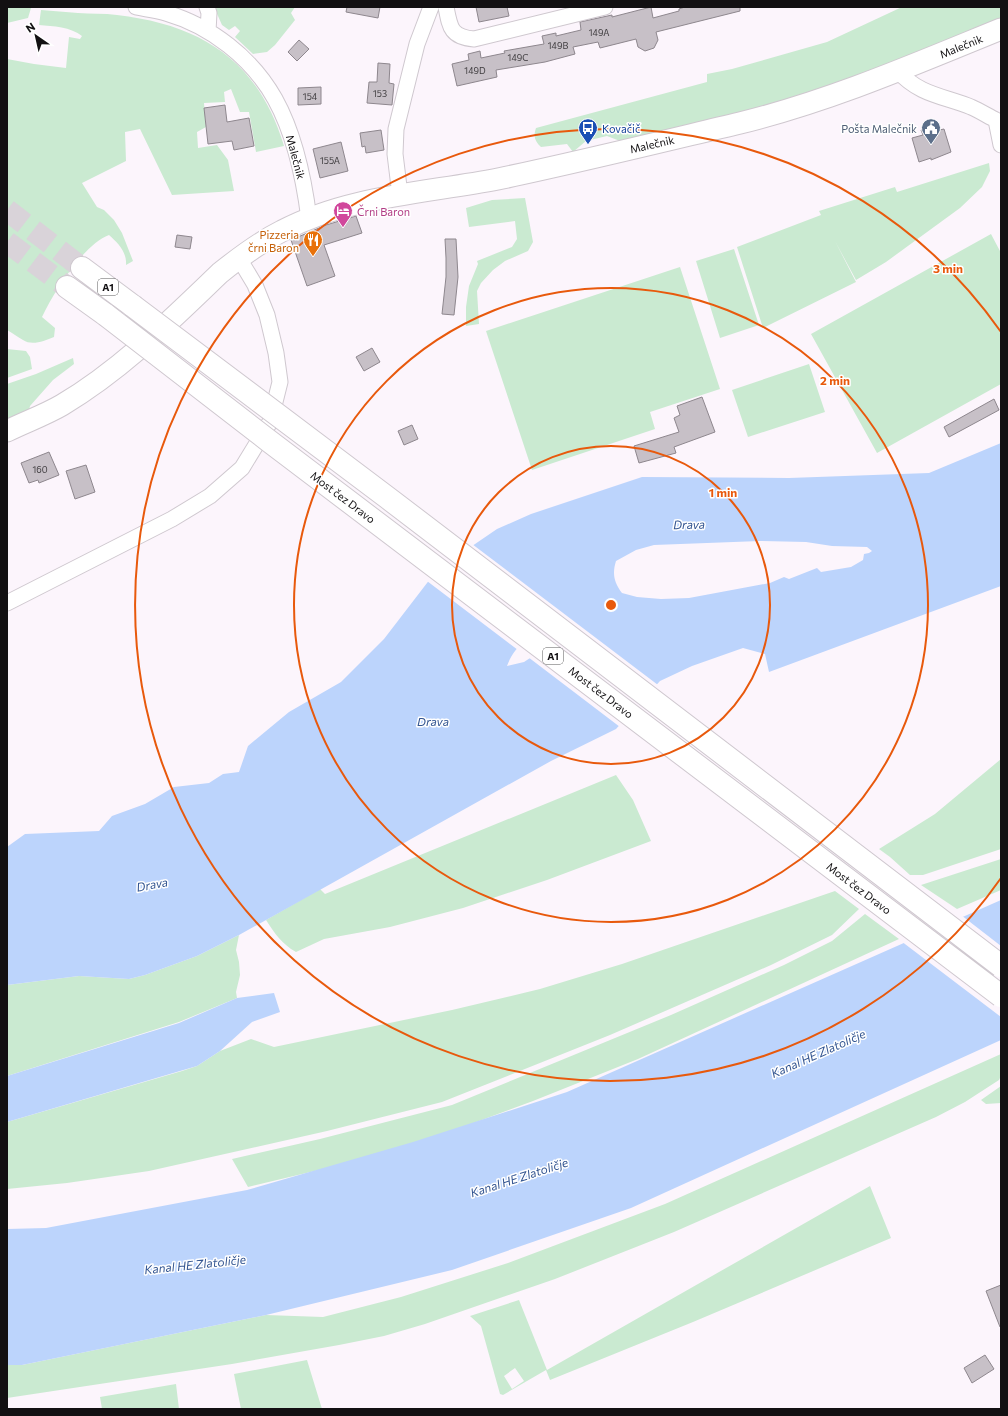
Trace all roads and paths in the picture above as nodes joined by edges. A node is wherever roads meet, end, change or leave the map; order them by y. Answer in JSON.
{"nodes":[{"id":1,"x":136,"y":7,"type":"edge"},
{"id":2,"x":207,"y":7,"type":"edge"},
{"id":3,"x":431,"y":7,"type":"edge"},
{"id":4,"x":446,"y":7,"type":"edge"},
{"id":5,"x":605,"y":7,"type":"edge"},
{"id":6,"x":1001,"y":29,"type":"edge"},
{"id":7,"x":208,"y":31,"type":"junction"},
{"id":8,"x":898,"y":71,"type":"junction"},
{"id":9,"x":1001,"y":145,"type":"edge"},
{"id":10,"x":400,"y":195,"type":"junction"},
{"id":11,"x":309,"y":219,"type":"junction"},
{"id":12,"x":237,"y":259,"type":"junction"},
{"id":13,"x":82,"y":268,"type":"tunnel mouth"},
{"id":14,"x":67,"y":287,"type":"tunnel mouth"},
{"id":15,"x":7,"y":431,"type":"edge"},
{"id":16,"x":7,"y":603,"type":"edge"},
{"id":17,"x":1001,"y":966,"type":"edge"},
{"id":18,"x":1001,"y":996,"type":"edge"}],
"edges":[{"from":1,"to":7,"type":"street","name":"Malečnik"},
{"from":2,"to":7,"type":"street"},
{"from":3,"to":10,"type":"street"},
{"from":4,"to":5,"type":"street"},
{"from":6,"to":8,"type":"street","name":"Malečnik"},
{"from":7,"to":11,"type":"street","name":"Malečnik"},
{"from":8,"to":9,"type":"street"},
{"from":8,"to":10,"type":"street","name":"Malečnik"},
{"from":10,"to":11,"type":"street","name":"Malečnik"},
{"from":11,"to":12,"type":"street"},
{"from":12,"to":15,"type":"street"},
{"from":12,"to":16,"type":"street"},
{"from":13,"to":17,"type":"highway","number":"A1","bridge":true},
{"from":14,"to":18,"type":"highway","name":"Most čez Dravo","number":"A1","bridge":true}]}
